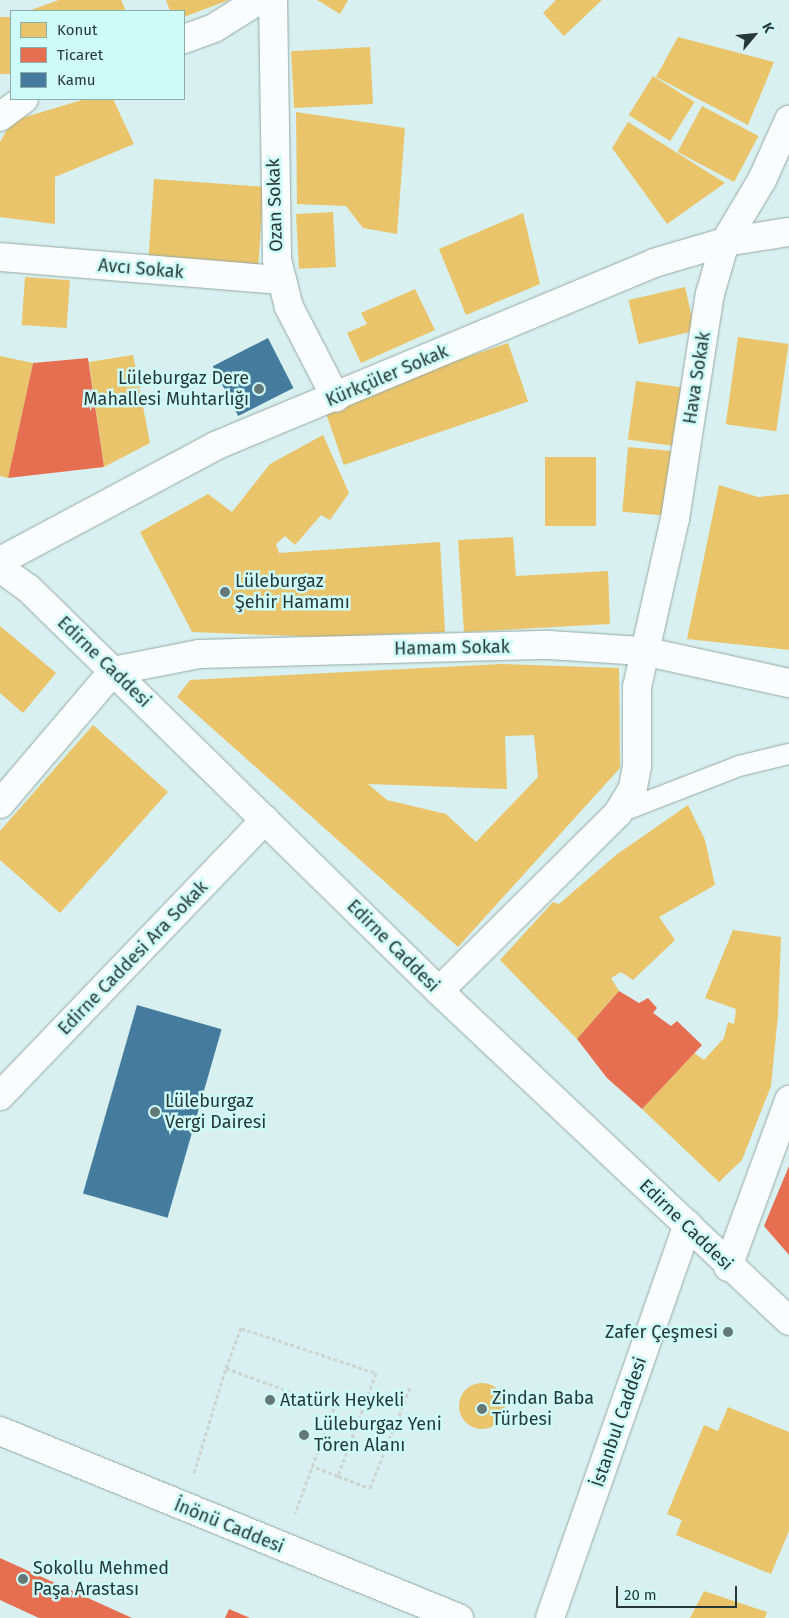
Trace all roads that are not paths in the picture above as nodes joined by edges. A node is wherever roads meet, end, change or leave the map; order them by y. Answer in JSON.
{"nodes":[{"id":1,"x":259,"y":0,"type":"edge"},
{"id":2,"x":273,"y":0,"type":"edge"},
{"id":3,"x":185,"y":39,"type":"edge"},
{"id":4,"x":23,"y":100,"type":"edge"},
{"id":5,"x":0,"y":117,"type":"edge"},
{"id":6,"x":789,"y":120,"type":"edge"},
{"id":7,"x":789,"y":232,"type":"edge"},
{"id":8,"x":725,"y":242,"type":"junction"},
{"id":9,"x":0,"y":257,"type":"edge"},
{"id":10,"x":282,"y":280,"type":"junction"},
{"id":11,"x":336,"y":398,"type":"junction"},
{"id":12,"x":0,"y":561,"type":"edge"},
{"id":13,"x":0,"y":568,"type":"edge"},
{"id":14,"x":643,"y":651,"type":"junction"},
{"id":15,"x":113,"y":671,"type":"junction"},
{"id":16,"x":789,"y":683,"type":"edge"},
{"id":17,"x":789,"y":754,"type":"edge"},
{"id":18,"x":0,"y":804,"type":"edge"},
{"id":19,"x":618,"y":813,"type":"junction"},
{"id":20,"x":265,"y":820,"type":"junction"},
{"id":21,"x":439,"y":991,"type":"junction"},
{"id":22,"x":0,"y":1096,"type":"edge"},
{"id":23,"x":789,"y":1100,"type":"edge"},
{"id":24,"x":688,"y":1225,"type":"junction"},
{"id":25,"x":728,"y":1267,"type":"junction"},
{"id":26,"x":789,"y":1321,"type":"edge"},
{"id":27,"x":0,"y":1431,"type":"edge"},
{"id":28,"x":459,"y":1618,"type":"edge"},
{"id":29,"x":550,"y":1618,"type":"edge"}],
"edges":[{"from":1,"to":3,"type":"street"},
{"from":2,"to":10,"type":"street","name":"Ozan Sokak"},
{"from":4,"to":5,"type":"street"},
{"from":6,"to":8,"type":"street","name":"Hava Sokak"},
{"from":7,"to":8,"type":"street","name":"Kürkçüler Sokak"},
{"from":8,"to":11,"type":"street","name":"Kürkçüler Sokak"},
{"from":8,"to":14,"type":"street","name":"Hava Sokak"},
{"from":9,"to":10,"type":"street","name":"Avcı Sokak"},
{"from":10,"to":11,"type":"street","name":"Ozan Sokak"},
{"from":11,"to":12,"type":"street","name":"Kürkçüler Sokak"},
{"from":13,"to":15,"type":"street","name":"Edirne Caddesi"},
{"from":14,"to":15,"type":"street","name":"Hamam Sokak"},
{"from":14,"to":16,"type":"street","name":"Hamam Sokak"},
{"from":14,"to":19,"type":"street","name":"Hava Sokak"},
{"from":15,"to":18,"type":"street"},
{"from":15,"to":20,"type":"street","name":"Edirne Caddesi"},
{"from":17,"to":19,"type":"lane"},
{"from":19,"to":21,"type":"street","name":"Hava Sokak"},
{"from":20,"to":21,"type":"street","name":"Edirne Caddesi"},
{"from":20,"to":22,"type":"street","name":"Edirne Caddesi Ara Sokak"},
{"from":21,"to":24,"type":"street","name":"Edirne Caddesi"},
{"from":23,"to":25,"type":"street"},
{"from":24,"to":25,"type":"street","name":"Edirne Caddesi"},
{"from":24,"to":29,"type":"street","name":"İstanbul Caddesi"},
{"from":25,"to":26,"type":"street","name":"Edirne Caddesi"},
{"from":27,"to":28,"type":"street","name":"İnönü Caddesi"}]}
